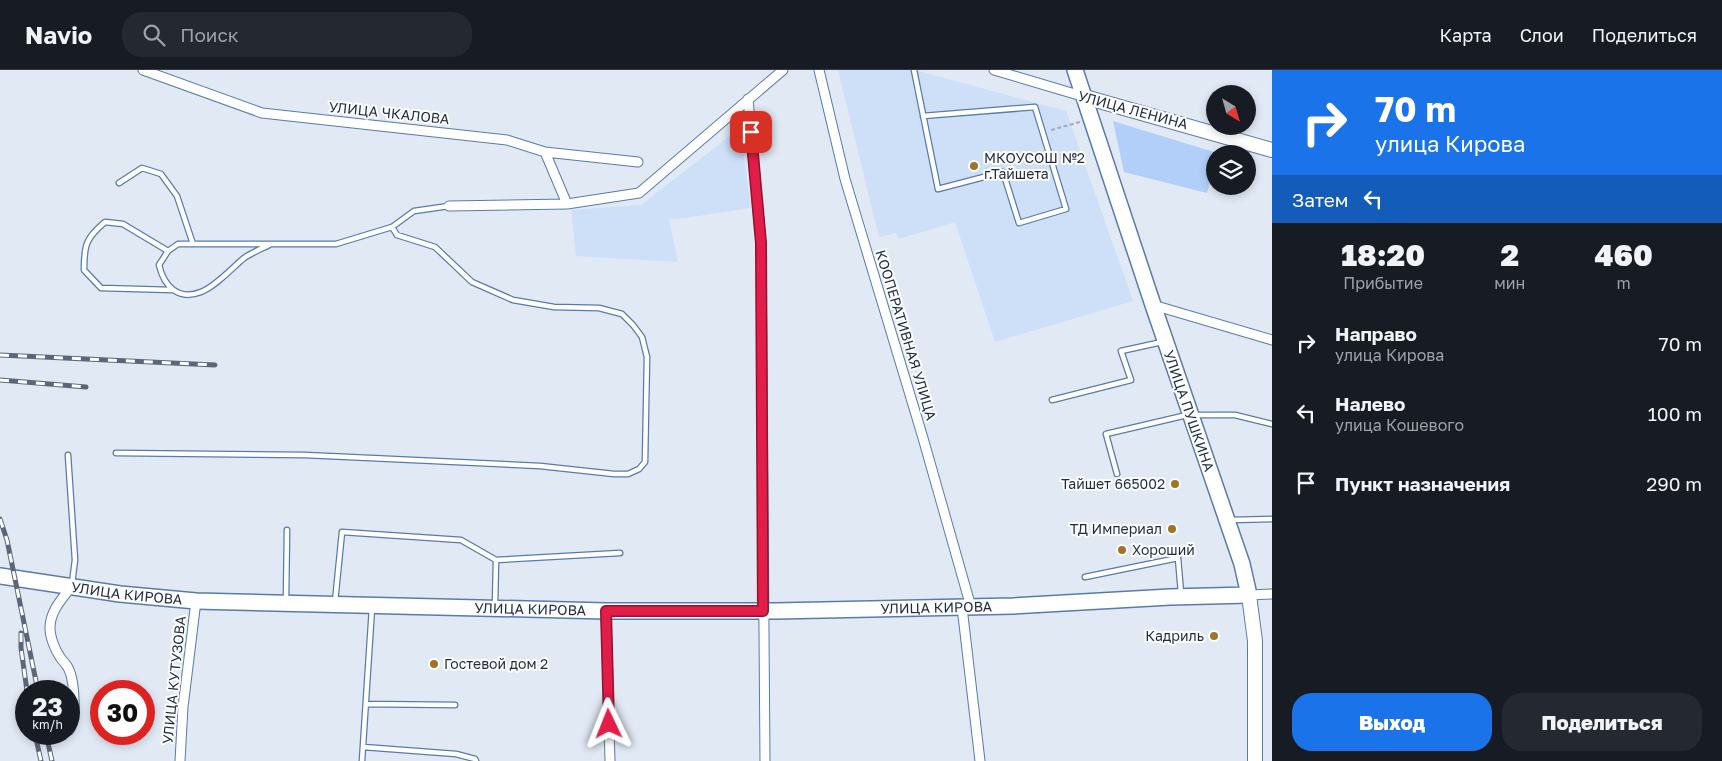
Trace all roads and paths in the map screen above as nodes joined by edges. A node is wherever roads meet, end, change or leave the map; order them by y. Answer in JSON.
{"nodes":[{"id":1,"x":143,"y":70,"type":"edge"},
{"id":2,"x":783,"y":70,"type":"edge"},
{"id":3,"x":819,"y":70,"type":"edge"},
{"id":4,"x":914,"y":70,"type":"edge"},
{"id":5,"x":994,"y":70,"type":"edge"},
{"id":6,"x":1075,"y":70,"type":"edge"},
{"id":7,"x":1085,"y":97,"type":"junction"},
{"id":8,"x":748,"y":100,"type":"junction"},
{"id":9,"x":923,"y":116,"type":"junction"},
{"id":10,"x":1092,"y":118,"type":"junction"},
{"id":11,"x":1042,"y":132,"type":"junction"},
{"id":12,"x":1272,"y":150,"type":"edge"},
{"id":13,"x":545,"y":152,"type":"junction"},
{"id":14,"x":638,"y":162,"type":"dead end"},
{"id":15,"x":120,"y":182,"type":"dead end"},
{"id":16,"x":566,"y":204,"type":"junction"},
{"id":17,"x":449,"y":206,"type":"joint"},
{"id":18,"x":392,"y":227,"type":"junction"},
{"id":19,"x":194,"y":244,"type":"junction"},
{"id":20,"x":269,"y":245,"type":"junction"},
{"id":21,"x":168,"y":251,"type":"junction"},
{"id":22,"x":172,"y":290,"type":"junction"},
{"id":23,"x":1153,"y":305,"type":"junction"},
{"id":24,"x":1272,"y":340,"type":"edge"},
{"id":25,"x":1166,"y":342,"type":"junction"},
{"id":26,"x":1052,"y":400,"type":"dead end"},
{"id":27,"x":1191,"y":414,"type":"junction"},
{"id":28,"x":1272,"y":424,"type":"edge"},
{"id":29,"x":116,"y":452,"type":"dead end"},
{"id":30,"x":68,"y":455,"type":"dead end"},
{"id":31,"x":1117,"y":474,"type":"dead end"},
{"id":32,"x":1272,"y":519,"type":"edge"},
{"id":33,"x":1227,"y":520,"type":"junction"},
{"id":34,"x":287,"y":530,"type":"dead end"},
{"id":35,"x":620,"y":553,"type":"dead end"},
{"id":36,"x":496,"y":560,"type":"junction"},
{"id":37,"x":0,"y":576,"type":"edge"},
{"id":38,"x":1085,"y":577,"type":"dead end"},
{"id":39,"x":71,"y":587,"type":"junction"},
{"id":40,"x":1272,"y":594,"type":"edge"},
{"id":41,"x":1249,"y":595,"type":"junction"},
{"id":42,"x":1181,"y":597,"type":"junction"},
{"id":43,"x":196,"y":601,"type":"junction"},
{"id":44,"x":286,"y":604,"type":"junction"},
{"id":45,"x":335,"y":605,"type":"junction"},
{"id":46,"x":372,"y":606,"type":"junction"},
{"id":47,"x":966,"y":607,"type":"junction"},
{"id":48,"x":494,"y":609,"type":"junction"},
{"id":49,"x":606,"y":611,"type":"junction"},
{"id":50,"x":763,"y":611,"type":"junction"},
{"id":51,"x":71,"y":680,"type":"edge"},
{"id":52,"x":366,"y":704,"type":"junction"},
{"id":53,"x":454,"y":704,"type":"dead end"},
{"id":54,"x":363,"y":747,"type":"junction"},
{"id":55,"x":180,"y":761,"type":"edge"},
{"id":56,"x":362,"y":761,"type":"edge"},
{"id":57,"x":476,"y":761,"type":"edge"},
{"id":58,"x":610,"y":761,"type":"edge"},
{"id":59,"x":765,"y":761,"type":"edge"},
{"id":60,"x":980,"y":761,"type":"edge"},
{"id":61,"x":1255,"y":761,"type":"edge"}],
"edges":[{"from":1,"to":13,"type":"street","name":"УЛИЦА ЧКАЛОВА"},
{"from":2,"to":8,"type":"street"},
{"from":3,"to":47,"type":"street","name":"КООПЕРАТИВНАЯ УЛИЦА"},
{"from":4,"to":9,"type":"lane"},
{"from":5,"to":7,"type":"street","name":"УЛИЦА ЛЕНИНА"},
{"from":6,"to":7,"type":"main road","name":"УЛИЦА ПУШКИНА"},
{"from":7,"to":10,"type":"main road","name":"УЛИЦА ПУШКИНА"},
{"from":7,"to":12,"type":"main road","name":"УЛИЦА ЛЕНИНА"},
{"from":8,"to":16,"type":"street"},
{"from":8,"to":50,"type":"street"},
{"from":9,"to":11,"type":"lane"},
{"from":9,"to":11,"type":"lane"},
{"from":10,"to":11,"type":"path"},
{"from":10,"to":23,"type":"main road","name":"УЛИЦА ПУШКИНА"},
{"from":13,"to":14,"type":"street","name":"УЛИЦА ЧКАЛОВА"},
{"from":13,"to":16,"type":"street"},
{"from":15,"to":19,"type":"lane"},
{"from":16,"to":17,"type":"street"},
{"from":17,"to":18,"type":"lane"},
{"from":18,"to":20,"type":"lane"},
{"from":18,"to":29,"type":"lane"},
{"from":19,"to":20,"type":"lane"},
{"from":19,"to":21,"type":"lane"},
{"from":20,"to":22,"type":"lane"},
{"from":21,"to":22,"type":"lane"},
{"from":21,"to":22,"type":"lane"},
{"from":23,"to":24,"type":"street"},
{"from":23,"to":25,"type":"main road","name":"УЛИЦА ПУШКИНА"},
{"from":25,"to":26,"type":"lane"},
{"from":25,"to":27,"type":"main road","name":"УЛИЦА ПУШКИНА"},
{"from":27,"to":28,"type":"lane"},
{"from":27,"to":31,"type":"lane"},
{"from":27,"to":33,"type":"main road","name":"УЛИЦА ПУШКИНА"},
{"from":30,"to":39,"type":"lane"},
{"from":32,"to":33,"type":"lane"},
{"from":33,"to":41,"type":"main road","name":"УЛИЦА ПУШКИНА"},
{"from":34,"to":44,"type":"lane"},
{"from":35,"to":36,"type":"lane"},
{"from":36,"to":45,"type":"lane"},
{"from":36,"to":48,"type":"lane"},
{"from":37,"to":39,"type":"main road","name":"УЛИЦА КИРОВА"},
{"from":38,"to":42,"type":"lane"},
{"from":39,"to":43,"type":"main road","name":"УЛИЦА КИРОВА"},
{"from":39,"to":51,"type":"street"},
{"from":40,"to":41,"type":"street","name":"УЛИЦА КИРОВА"},
{"from":41,"to":42,"type":"main road","name":"УЛИЦА КИРОВА"},
{"from":41,"to":61,"type":"main road","name":"УЛИЦА ПУШКИНА"},
{"from":42,"to":47,"type":"main road","name":"УЛИЦА КИРОВА"},
{"from":43,"to":44,"type":"main road","name":"УЛИЦА КИРОВА"},
{"from":43,"to":55,"type":"street","name":"УЛИЦА КУТУЗОВА"},
{"from":44,"to":45,"type":"main road","name":"УЛИЦА КИРОВА"},
{"from":45,"to":46,"type":"main road","name":"УЛИЦА КИРОВА"},
{"from":46,"to":48,"type":"main road","name":"УЛИЦА КИРОВА"},
{"from":46,"to":52,"type":"lane"},
{"from":47,"to":50,"type":"main road","name":"УЛИЦА КИРОВА"},
{"from":47,"to":60,"type":"street","name":"КООПЕРАТИВНАЯ УЛИЦА"},
{"from":48,"to":49,"type":"main road","name":"УЛИЦА КИРОВА"},
{"from":49,"to":50,"type":"main road","name":"УЛИЦА КИРОВА"},
{"from":49,"to":58,"type":"street"},
{"from":50,"to":59,"type":"street"},
{"from":52,"to":53,"type":"lane"},
{"from":52,"to":54,"type":"lane"},
{"from":54,"to":56,"type":"lane"},
{"from":54,"to":57,"type":"lane"}]}
